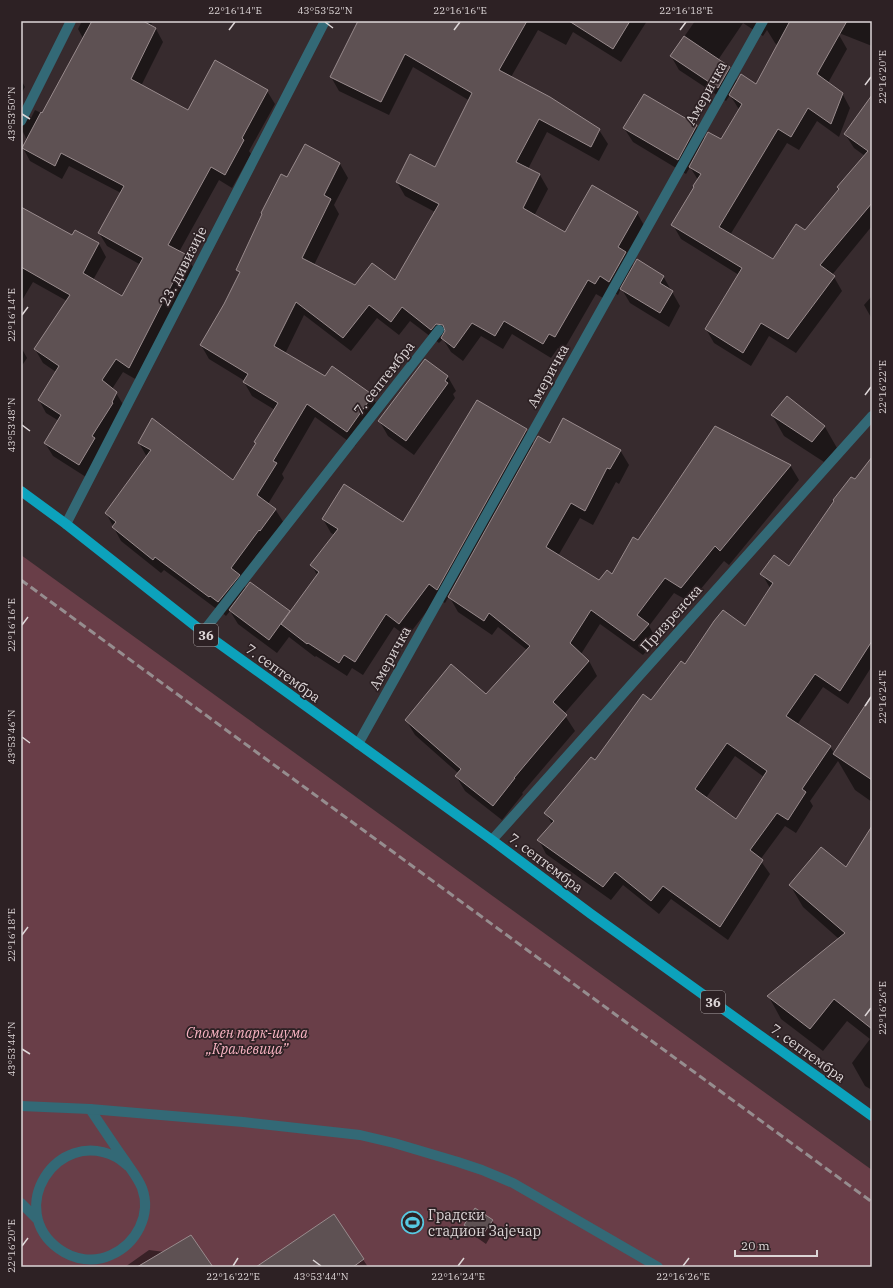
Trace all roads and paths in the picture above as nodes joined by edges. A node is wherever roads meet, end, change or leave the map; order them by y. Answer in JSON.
{"nodes":[{"id":1,"x":71,"y":21,"type":"edge"},
{"id":2,"x":325,"y":21,"type":"edge"},
{"id":3,"x":763,"y":21,"type":"edge"},
{"id":4,"x":21,"y":121,"type":"edge"},
{"id":5,"x":439,"y":330,"type":"dead end"},
{"id":6,"x":872,"y":416,"type":"edge"},
{"id":7,"x":21,"y":491,"type":"edge"},
{"id":8,"x":66,"y":524,"type":"junction"},
{"id":9,"x":203,"y":632,"type":"junction"},
{"id":10,"x":358,"y":744,"type":"junction"},
{"id":11,"x":492,"y":840,"type":"junction"},
{"id":12,"x":21,"y":1106,"type":"edge"},
{"id":13,"x":90,"y":1109,"type":"junction"},
{"id":14,"x":872,"y":1116,"type":"edge"},
{"id":15,"x":128,"y":1166,"type":"junction"},
{"id":16,"x":21,"y":1203,"type":"edge"},
{"id":17,"x":38,"y":1220,"type":"junction"},
{"id":18,"x":90,"y":1263,"type":"edge"},
{"id":19,"x":658,"y":1267,"type":"edge"}],
"edges":[{"from":1,"to":4,"type":"street"},
{"from":2,"to":8,"type":"street","name":"23. дивизије"},
{"from":3,"to":10,"type":"street","name":"Америчка"},
{"from":5,"to":9,"type":"street","name":"7. септембра"},
{"from":6,"to":11,"type":"street","name":"Призренска"},
{"from":7,"to":8,"type":"main road","name":"7. септембра","number":"36"},
{"from":8,"to":9,"type":"main road","name":"7. септембра","number":"36"},
{"from":9,"to":10,"type":"main road","name":"7. септембра","number":"36"},
{"from":10,"to":11,"type":"main road","name":"7. септембра","number":"36"},
{"from":11,"to":14,"type":"main road","name":"7. септембра","number":"36"},
{"from":12,"to":13,"type":"street"},
{"from":13,"to":15,"type":"street"},
{"from":13,"to":19,"type":"street"},
{"from":15,"to":17,"type":"street"},
{"from":15,"to":18,"type":"street"},
{"from":16,"to":17,"type":"street"},
{"from":17,"to":18,"type":"street"}]}
